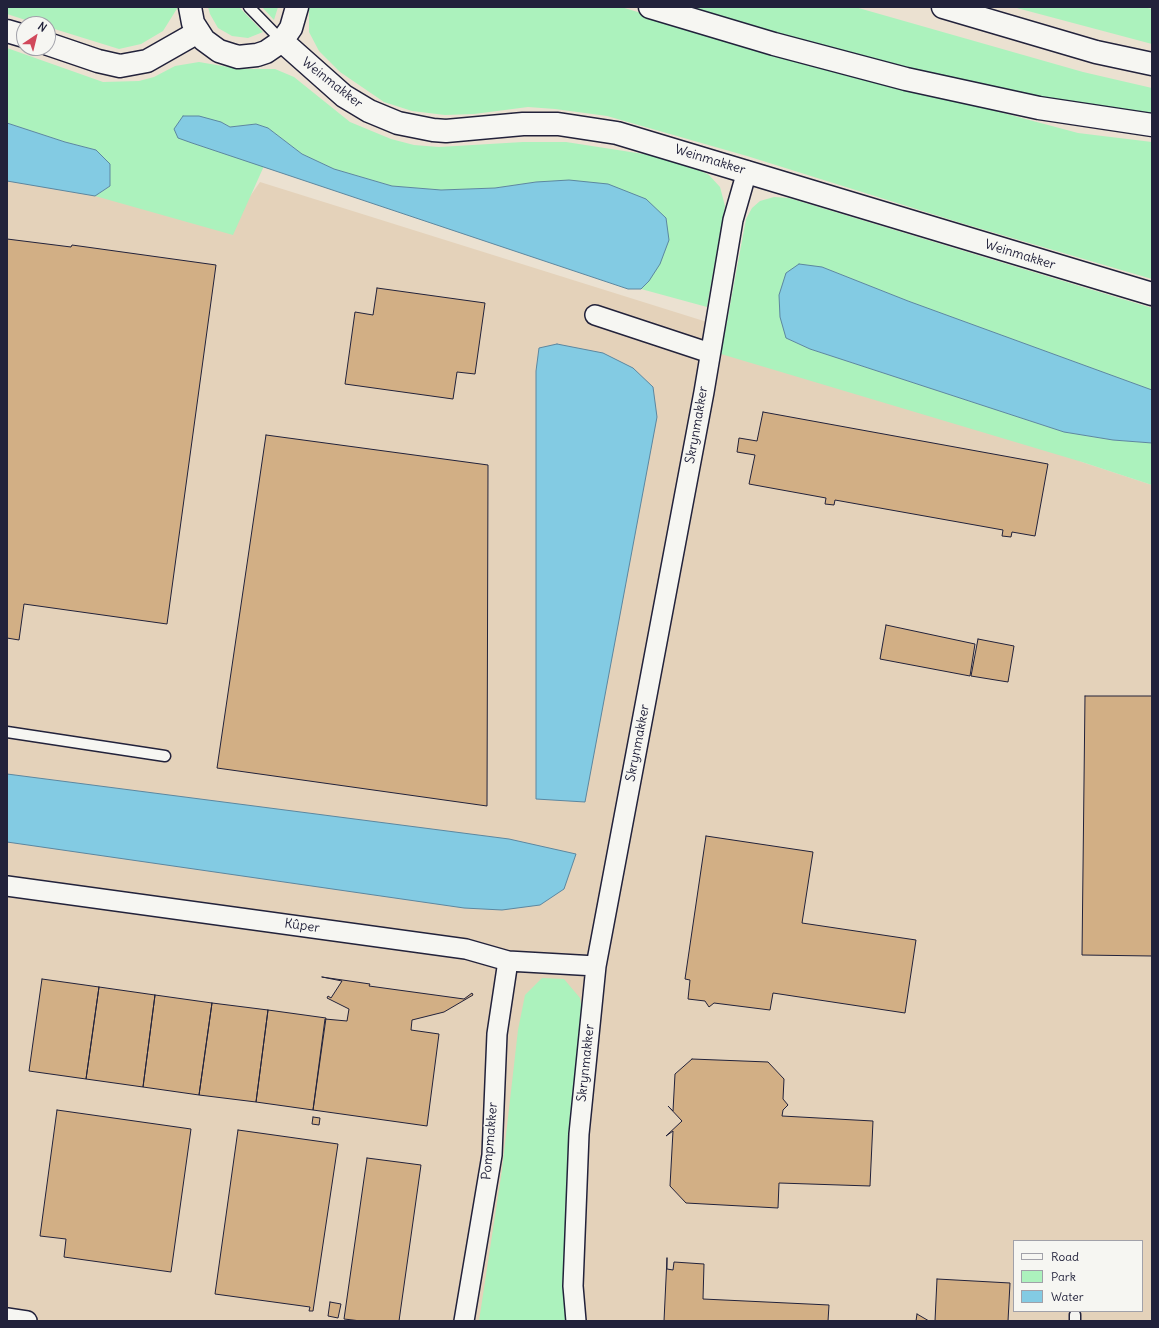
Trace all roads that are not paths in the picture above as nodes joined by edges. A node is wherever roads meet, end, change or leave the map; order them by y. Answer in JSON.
{"nodes":[{"id":1,"x":190,"y":7,"type":"edge"},
{"id":2,"x":249,"y":7,"type":"edge"},
{"id":3,"x":297,"y":7,"type":"edge"},
{"id":4,"x":650,"y":7,"type":"edge"},
{"id":5,"x":943,"y":7,"type":"edge"},
{"id":6,"x":198,"y":32,"type":"junction"},
{"id":7,"x":282,"y":41,"type":"junction"},
{"id":8,"x":56,"y":47,"type":"edge"},
{"id":9,"x":1152,"y":64,"type":"edge"},
{"id":10,"x":1152,"y":125,"type":"edge"},
{"id":11,"x":747,"y":171,"type":"junction"},
{"id":12,"x":1152,"y":294,"type":"edge"},
{"id":13,"x":595,"y":315,"type":"dead end"},
{"id":14,"x":710,"y":353,"type":"junction"},
{"id":15,"x":7,"y":732,"type":"edge"},
{"id":16,"x":165,"y":756,"type":"dead end"},
{"id":17,"x":7,"y":886,"type":"edge"},
{"id":18,"x":508,"y":961,"type":"junction"},
{"id":19,"x":596,"y":966,"type":"junction"},
{"id":20,"x":7,"y":1318,"type":"edge"},
{"id":21,"x":27,"y":1321,"type":"edge"},
{"id":22,"x":464,"y":1321,"type":"edge"},
{"id":23,"x":576,"y":1321,"type":"edge"}],
"edges":[{"from":1,"to":6,"type":"main road"},
{"from":2,"to":7,"type":"lane"},
{"from":3,"to":7,"type":"main road"},
{"from":4,"to":10,"type":"main road"},
{"from":5,"to":9,"type":"main road"},
{"from":6,"to":7,"type":"main road"},
{"from":6,"to":8,"type":"main road"},
{"from":7,"to":11,"type":"main road","name":"Weinmakker"},
{"from":11,"to":12,"type":"main road","name":"Weinmakker"},
{"from":11,"to":14,"type":"street","name":"Skrynmakker"},
{"from":13,"to":14,"type":"street"},
{"from":14,"to":19,"type":"street","name":"Skrynmakker"},
{"from":15,"to":16,"type":"lane"},
{"from":17,"to":18,"type":"street","name":"Kûper"},
{"from":18,"to":19,"type":"street","name":"Kûper"},
{"from":18,"to":22,"type":"street","name":"Pompmakker"},
{"from":19,"to":23,"type":"street","name":"Skrynmakker"},
{"from":20,"to":21,"type":"street"}]}
